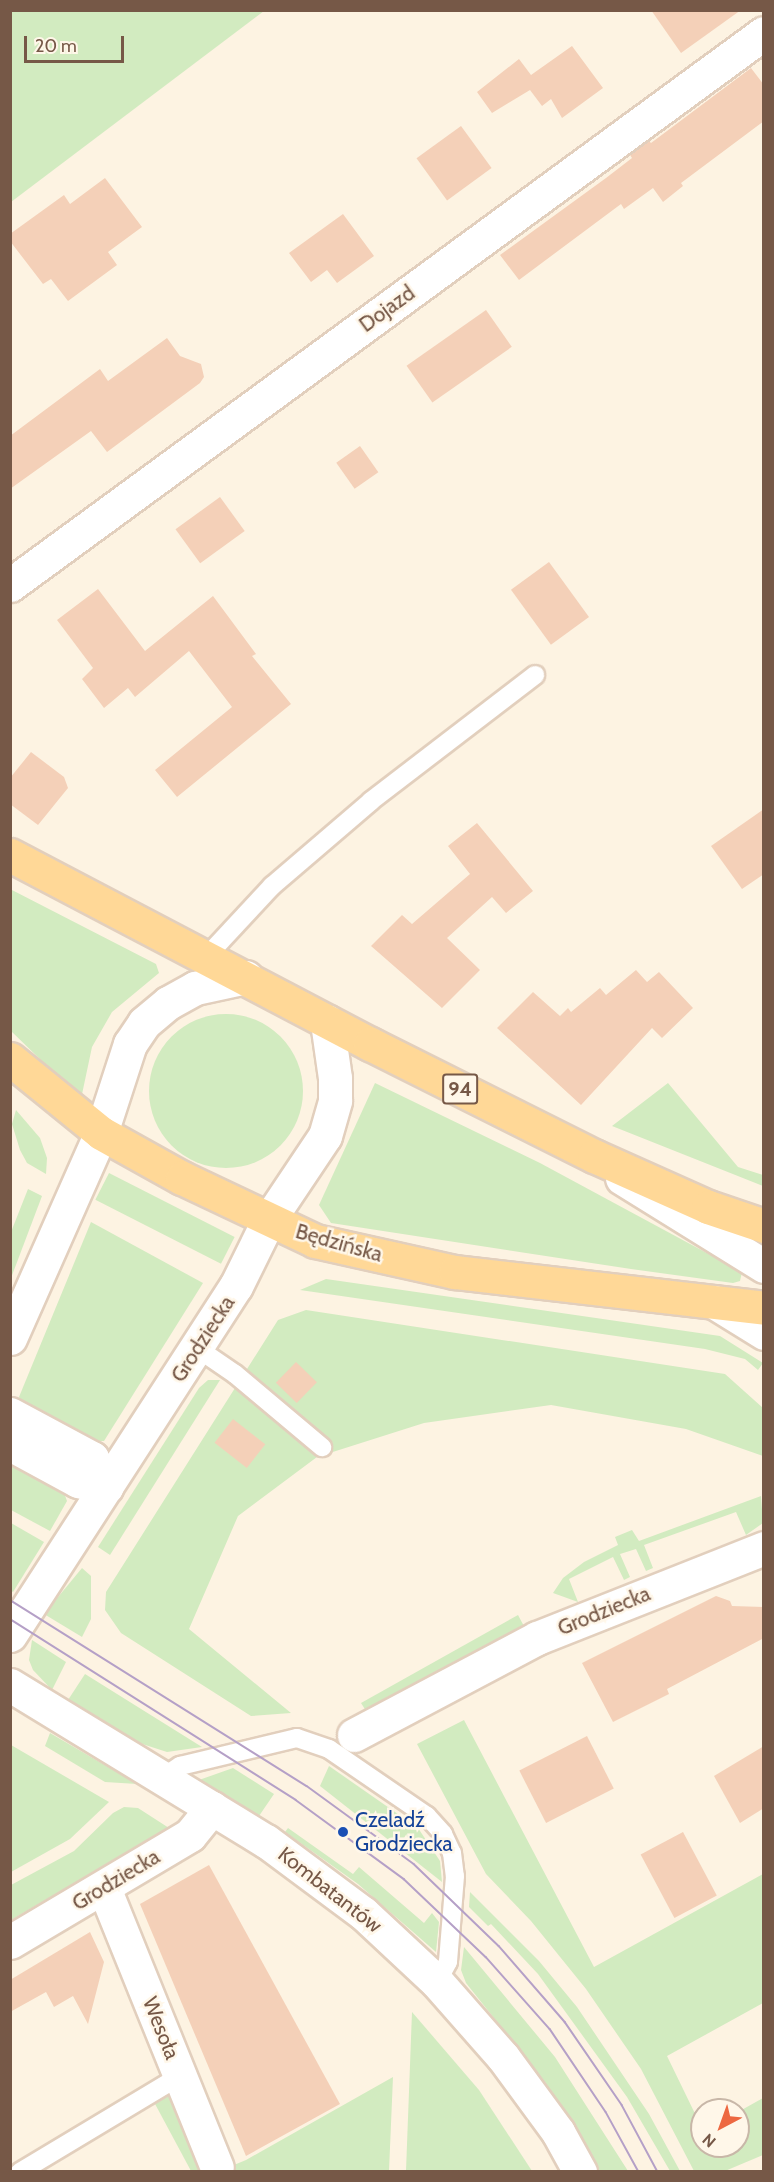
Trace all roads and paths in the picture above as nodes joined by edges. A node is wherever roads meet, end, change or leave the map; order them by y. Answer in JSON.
{"nodes":[{"id":1,"x":764,"y":33,"type":"edge"},
{"id":2,"x":10,"y":585,"type":"edge"},
{"id":3,"x":535,"y":675,"type":"dead end"},
{"id":4,"x":10,"y":855,"type":"edge"},
{"id":5,"x":206,"y":957,"type":"junction"},
{"id":6,"x":246,"y":977,"type":"junction"},
{"id":7,"x":327,"y":1022,"type":"junction"},
{"id":8,"x":10,"y":1059,"type":"edge"},
{"id":9,"x":101,"y":1133,"type":"junction"},
{"id":10,"x":594,"y":1156,"type":"junction"},
{"id":11,"x":268,"y":1221,"type":"junction"},
{"id":12,"x":764,"y":1226,"type":"edge"},
{"id":13,"x":764,"y":1266,"type":"edge"},
{"id":14,"x":714,"y":1302,"type":"junction"},
{"id":15,"x":764,"y":1308,"type":"edge"},
{"id":16,"x":764,"y":1333,"type":"edge"},
{"id":17,"x":10,"y":1338,"type":"edge"},
{"id":18,"x":197,"y":1348,"type":"junction"},
{"id":19,"x":10,"y":1414,"type":"edge"},
{"id":20,"x":10,"y":1444,"type":"edge"},
{"id":21,"x":322,"y":1447,"type":"dead end"},
{"id":22,"x":106,"y":1487,"type":"junction"},
{"id":23,"x":764,"y":1548,"type":"edge"},
{"id":24,"x":10,"y":1635,"type":"edge"},
{"id":25,"x":10,"y":1685,"type":"edge"},
{"id":26,"x":354,"y":1735,"type":"dead end"},
{"id":27,"x":162,"y":1778,"type":"junction"},
{"id":28,"x":212,"y":1809,"type":"junction"},
{"id":29,"x":104,"y":1888,"type":"junction"},
{"id":30,"x":10,"y":1941,"type":"edge"},
{"id":31,"x":438,"y":1982,"type":"junction"},
{"id":32,"x":180,"y":2076,"type":"junction"},
{"id":33,"x":217,"y":2167,"type":"dead end"},
{"id":34,"x":20,"y":2172,"type":"edge"},
{"id":35,"x":580,"y":2172,"type":"edge"}],
"edges":[{"from":1,"to":2,"type":"street","name":"Dojazd"},
{"from":3,"to":5,"type":"lane"},
{"from":4,"to":5,"type":"main road","number":"94"},
{"from":5,"to":6,"type":"main road","number":"94"},
{"from":6,"to":7,"type":"main road","number":"94"},
{"from":6,"to":9,"type":"street"},
{"from":7,"to":10,"type":"main road","number":"94"},
{"from":7,"to":11,"type":"street","name":"Grodziecka"},
{"from":8,"to":9,"type":"main road","name":"Będzińska"},
{"from":9,"to":11,"type":"main road","name":"Będzińska"},
{"from":9,"to":17,"type":"street"},
{"from":10,"to":12,"type":"main road","number":"94"},
{"from":10,"to":13,"type":"street"},
{"from":11,"to":14,"type":"main road","name":"Będzińska"},
{"from":11,"to":18,"type":"street","name":"Grodziecka"},
{"from":14,"to":15,"type":"main road","name":"Będzińska"},
{"from":14,"to":16,"type":"street","name":"Będzińska"},
{"from":18,"to":21,"type":"lane"},
{"from":18,"to":22,"type":"street","name":"Grodziecka"},
{"from":19,"to":22,"type":"street"},
{"from":20,"to":22,"type":"street"},
{"from":22,"to":24,"type":"street","name":"Grodziecka"},
{"from":23,"to":26,"type":"street","name":"Grodziecka"},
{"from":25,"to":27,"type":"street","name":"Kombatantów"},
{"from":27,"to":28,"type":"street","name":"Kombatantów"},
{"from":27,"to":31,"type":"lane"},
{"from":28,"to":29,"type":"street","name":"Grodziecka"},
{"from":28,"to":31,"type":"street","name":"Kombatantów"},
{"from":29,"to":30,"type":"street","name":"Grodziecka"},
{"from":29,"to":32,"type":"street","name":"Wesoła"},
{"from":31,"to":35,"type":"street","name":"Kombatantów"},
{"from":32,"to":33,"type":"street","name":"Wesoła"},
{"from":32,"to":34,"type":"lane"}]}
